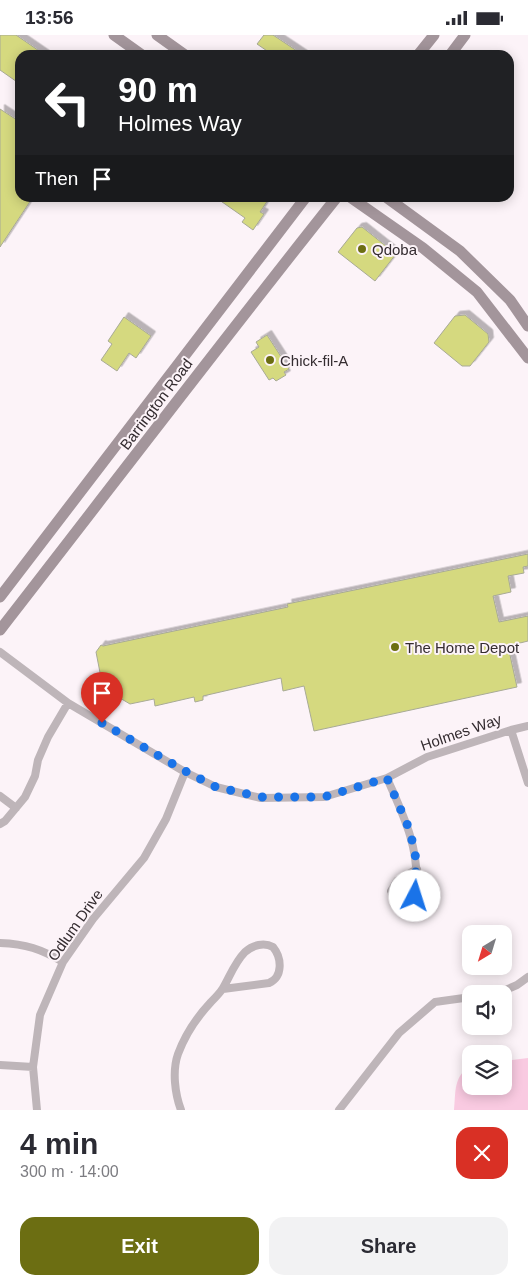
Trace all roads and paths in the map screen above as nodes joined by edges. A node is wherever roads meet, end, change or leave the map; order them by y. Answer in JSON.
{"nodes":[{"id":1,"x":157,"y":35,"type":"edge"},
{"id":2,"x":434,"y":35,"type":"edge"},
{"id":3,"x":465,"y":35,"type":"edge"},
{"id":4,"x":118,"y":36,"type":"edge"},
{"id":5,"x":136,"y":50,"type":"edge"},
{"id":6,"x":178,"y":50,"type":"edge"},
{"id":7,"x":422,"y":50,"type":"edge"},
{"id":8,"x":454,"y":50,"type":"edge"},
{"id":9,"x":302,"y":202,"type":"edge"},
{"id":10,"x":333,"y":202,"type":"edge"},
{"id":11,"x":357,"y":202,"type":"edge"},
{"id":12,"x":393,"y":202,"type":"edge"},
{"id":13,"x":528,"y":326,"type":"edge"},
{"id":14,"x":528,"y":358,"type":"edge"},
{"id":15,"x":0,"y":597,"type":"edge"},
{"id":16,"x":0,"y":630,"type":"edge"},
{"id":17,"x":0,"y":652,"type":"edge"},
{"id":18,"x":68,"y":703,"type":"junction"},
{"id":19,"x":528,"y":726,"type":"edge"},
{"id":20,"x":511,"y":730,"type":"junction"},
{"id":21,"x":185,"y":771,"type":"junction"},
{"id":22,"x":387,"y":778,"type":"junction"},
{"id":23,"x":528,"y":783,"type":"edge"},
{"id":24,"x":0,"y":796,"type":"edge"},
{"id":25,"x":16,"y":808,"type":"junction"},
{"id":26,"x":0,"y":824,"type":"edge"},
{"id":27,"x":417,"y":869,"type":"junction"},
{"id":28,"x":0,"y":943,"type":"edge"},
{"id":29,"x":63,"y":963,"type":"junction"},
{"id":30,"x":528,"y":977,"type":"edge"},
{"id":31,"x":512,"y":987,"type":"edge"},
{"id":32,"x":223,"y":989,"type":"junction"},
{"id":33,"x":462,"y":998,"type":"edge"},
{"id":34,"x":0,"y":1065,"type":"edge"},
{"id":35,"x":33,"y":1067,"type":"junction"},
{"id":36,"x":37,"y":1110,"type":"edge"},
{"id":37,"x":181,"y":1110,"type":"edge"},
{"id":38,"x":339,"y":1110,"type":"edge"}],
"edges":[{"from":1,"to":6,"type":"main road"},
{"from":2,"to":7,"type":"main road"},
{"from":3,"to":8,"type":"main road"},
{"from":4,"to":5,"type":"main road"},
{"from":9,"to":15,"type":"main road","name":"Barrington Road"},
{"from":10,"to":16,"type":"main road","name":"Barrington Road"},
{"from":11,"to":14,"type":"main road"},
{"from":12,"to":13,"type":"main road"},
{"from":17,"to":18,"type":"street","name":"Holmes Way"},
{"from":18,"to":21,"type":"street","name":"Holmes Way"},
{"from":18,"to":25,"type":"street"},
{"from":19,"to":20,"type":"street","name":"Holmes Way"},
{"from":20,"to":22,"type":"street","name":"Holmes Way"},
{"from":20,"to":23,"type":"street"},
{"from":21,"to":22,"type":"street","name":"Holmes Way"},
{"from":21,"to":29,"type":"street","name":"Odlum Drive"},
{"from":22,"to":27,"type":"street"},
{"from":24,"to":25,"type":"street"},
{"from":25,"to":26,"type":"street"},
{"from":27,"to":27,"type":"street"},
{"from":28,"to":29,"type":"street"},
{"from":29,"to":35,"type":"street","name":"Odlum Drive"},
{"from":30,"to":31,"type":"street"},
{"from":32,"to":32,"type":"street"},
{"from":32,"to":37,"type":"street"},
{"from":33,"to":38,"type":"street"},
{"from":34,"to":35,"type":"street"},
{"from":35,"to":36,"type":"street","name":"Odlum Drive"}]}
